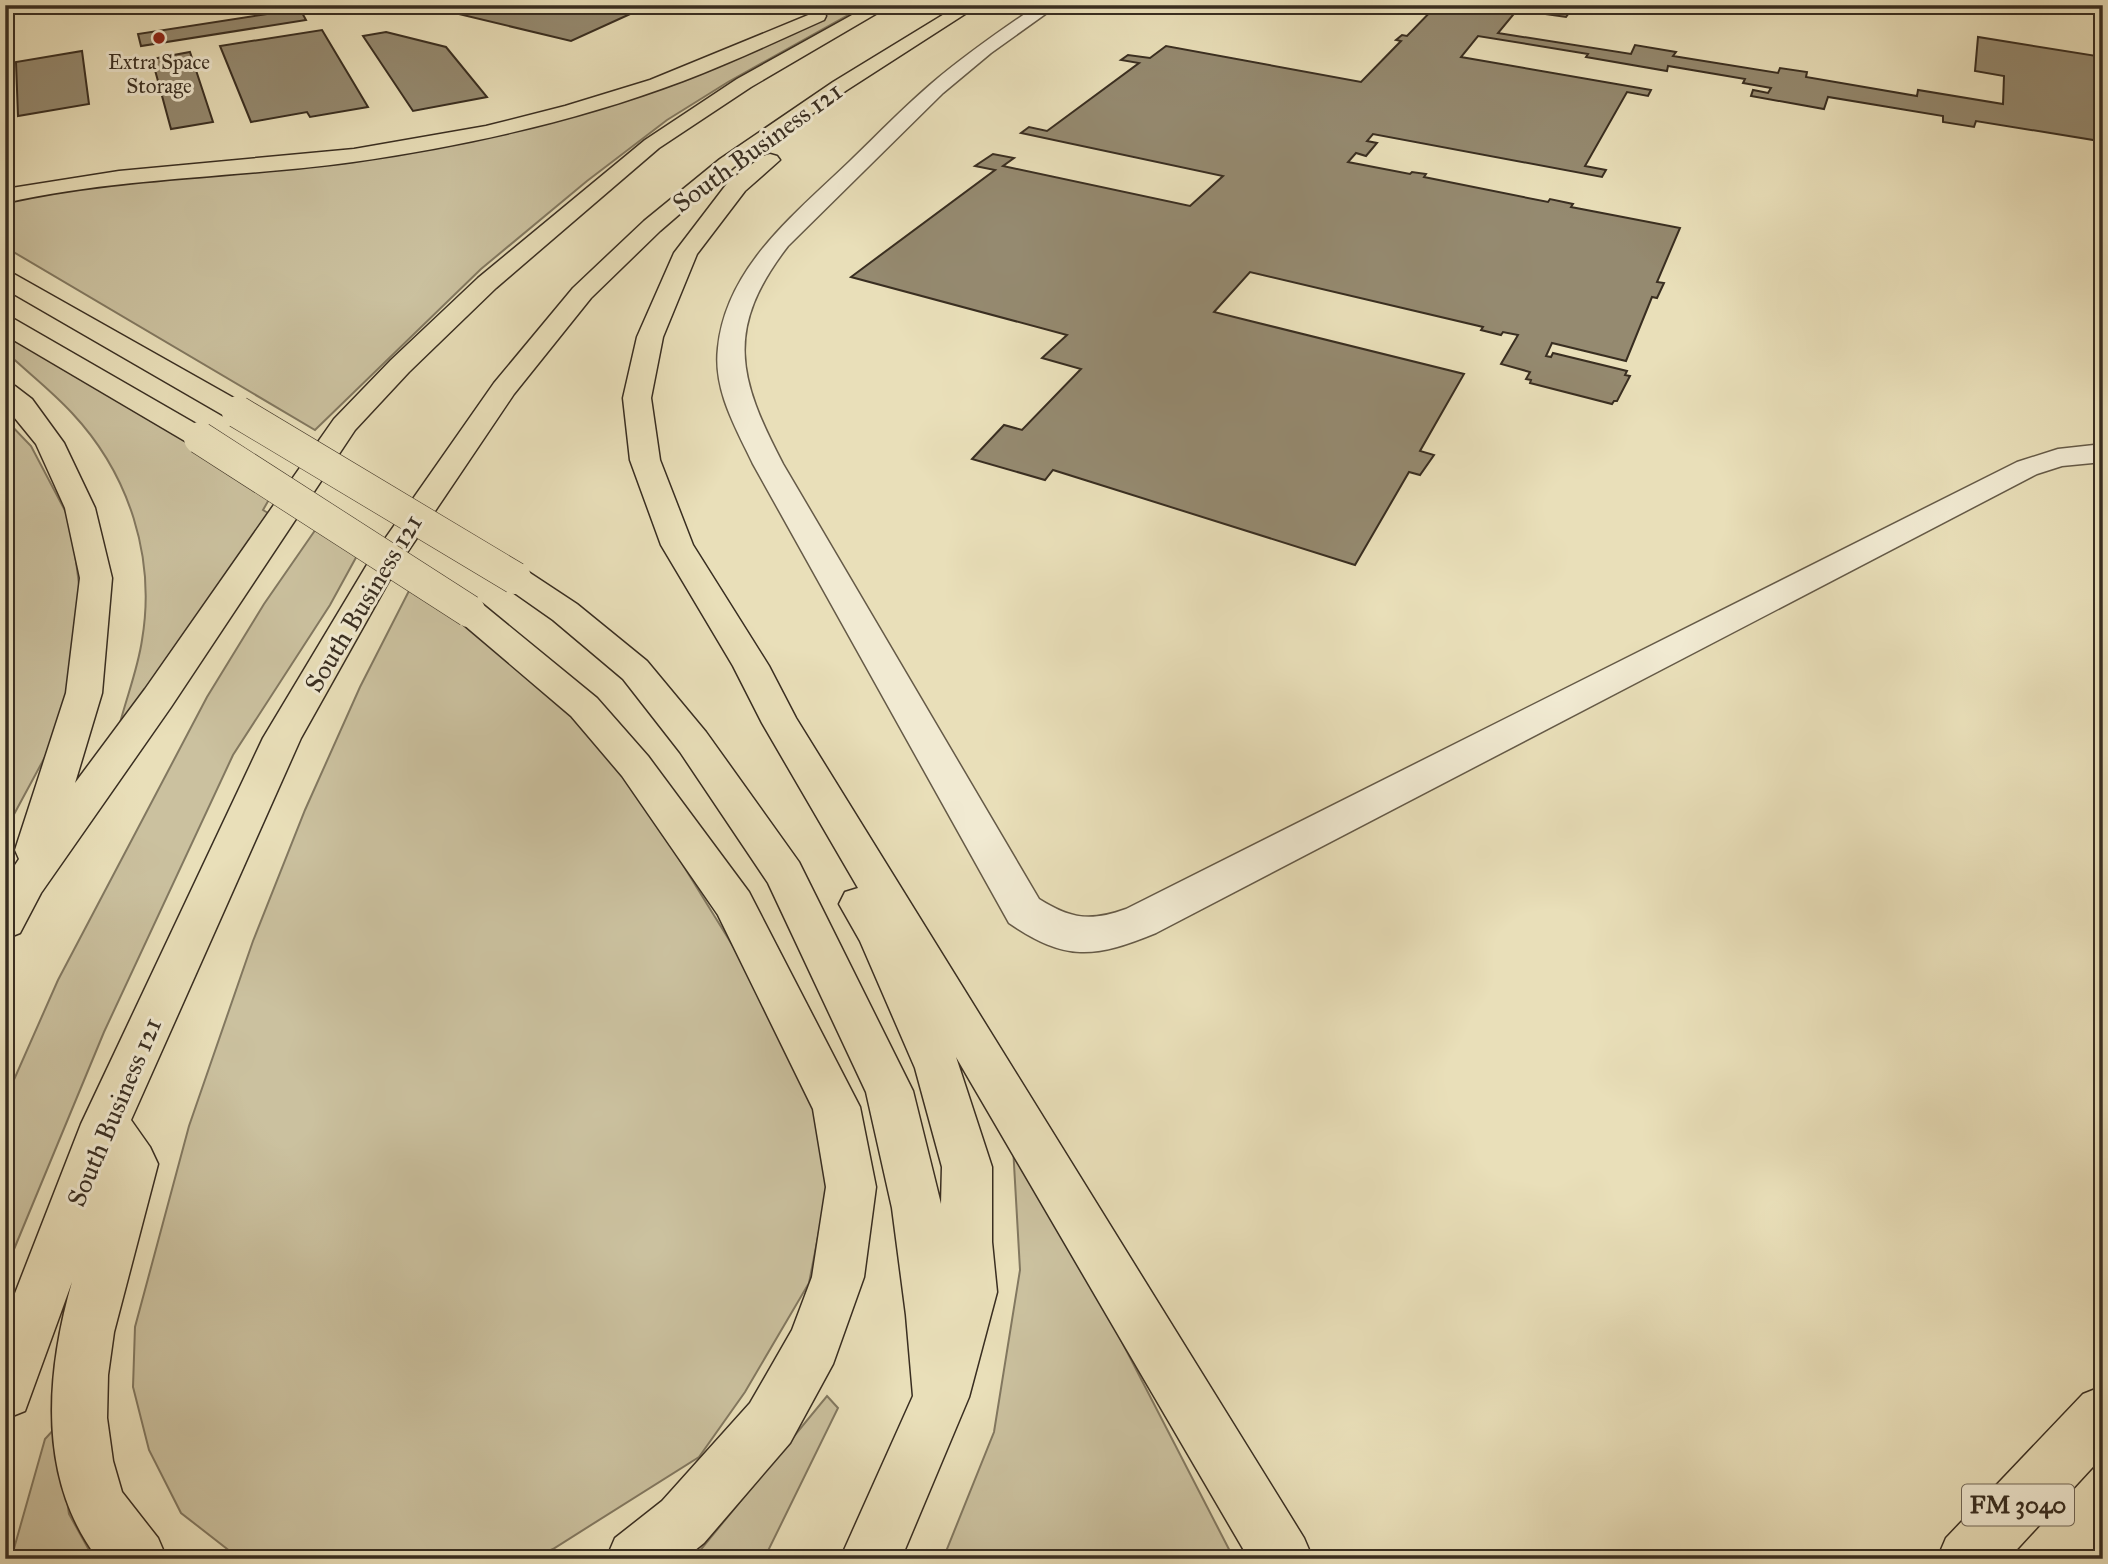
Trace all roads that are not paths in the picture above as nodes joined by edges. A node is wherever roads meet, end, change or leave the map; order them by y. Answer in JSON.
{"nodes":[{"id":1,"x":883,"y":5,"type":"edge"},
{"id":2,"x":971,"y":5,"type":"edge"},
{"id":3,"x":1050,"y":5,"type":"edge"},
{"id":4,"x":830,"y":11,"type":"dead end"},
{"id":5,"x":840,"y":86,"type":"junction"},
{"id":6,"x":5,"y":195,"type":"edge"},
{"id":7,"x":5,"y":279,"type":"edge"},
{"id":8,"x":5,"y":324,"type":"edge"},
{"id":9,"x":5,"y":392,"type":"edge"},
{"id":10,"x":2103,"y":453,"type":"edge"},
{"id":11,"x":780,"y":723,"type":"junction"},
{"id":12,"x":26,"y":881,"type":"junction"},
{"id":13,"x":5,"y":921,"type":"edge"},
{"id":14,"x":105,"y":1125,"type":"junction"},
{"id":15,"x":5,"y":1391,"type":"edge"},
{"id":16,"x":941,"y":1397,"type":"junction"},
{"id":17,"x":2103,"y":1414,"type":"edge"},
{"id":18,"x":137,"y":1559,"type":"edge"},
{"id":19,"x":636,"y":1559,"type":"edge"},
{"id":20,"x":870,"y":1559,"type":"edge"},
{"id":21,"x":1283,"y":1559,"type":"edge"},
{"id":22,"x":1967,"y":1559,"type":"edge"}],
"edges":[{"from":1,"to":12,"type":"main road","name":"South Business 121"},
{"from":2,"to":5,"type":"main road","name":"South Business 121"},
{"from":3,"to":10,"type":"street"},
{"from":4,"to":6,"type":"main road"},
{"from":5,"to":11,"type":"main road"},
{"from":5,"to":14,"type":"main road","name":"South Business 121"},
{"from":7,"to":16,"type":"main road","bridge":true},
{"from":8,"to":19,"type":"main road","bridge":true},
{"from":9,"to":12,"type":"main road"},
{"from":11,"to":16,"type":"main road"},
{"from":11,"to":21,"type":"main road"},
{"from":12,"to":13,"type":"main road","name":"South Business 121"},
{"from":14,"to":15,"type":"main road","name":"South Business 121"},
{"from":14,"to":18,"type":"main road"},
{"from":16,"to":20,"type":"main road"},
{"from":17,"to":22,"type":"main road","number":"FM 3040"}]}
